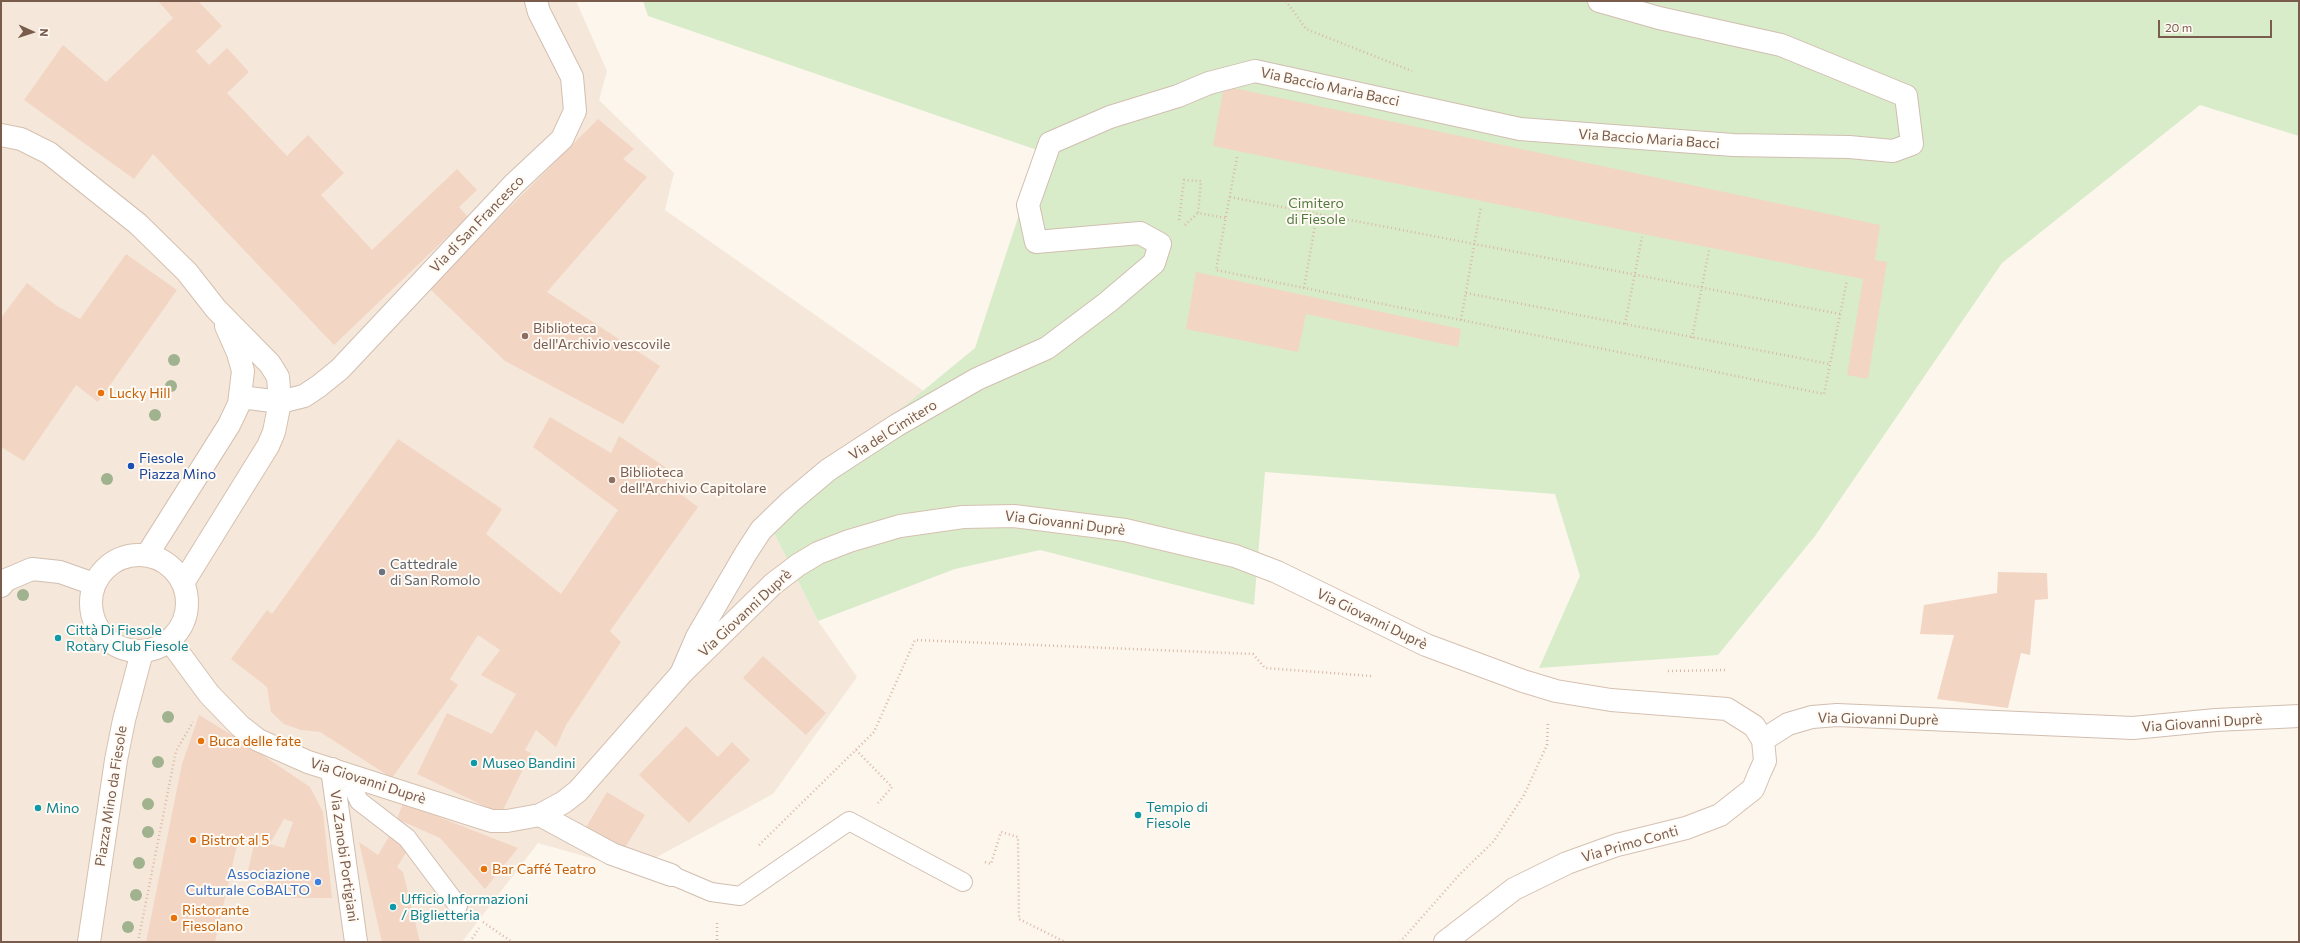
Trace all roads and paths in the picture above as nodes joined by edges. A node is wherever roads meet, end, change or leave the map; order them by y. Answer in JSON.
{"nodes":[{"id":1,"x":536,"y":1,"type":"edge"},
{"id":2,"x":1286,"y":1,"type":"edge"},
{"id":3,"x":1599,"y":1,"type":"edge"},
{"id":4,"x":1419,"y":74,"type":"dead end"},
{"id":5,"x":1,"y":135,"type":"edge"},
{"id":6,"x":1237,"y":157,"type":"dead end"},
{"id":7,"x":1230,"y":197,"type":"junction"},
{"id":8,"x":1481,"y":206,"type":"dead end"},
{"id":9,"x":1198,"y":214,"type":"junction"},
{"id":10,"x":1317,"y":214,"type":"junction"},
{"id":11,"x":1226,"y":218,"type":"junction"},
{"id":12,"x":1179,"y":223,"type":"dead end"},
{"id":13,"x":1183,"y":226,"type":"dead end"},
{"id":14,"x":1642,"y":237,"type":"dead end"},
{"id":15,"x":1160,"y":244,"type":"joint"},
{"id":16,"x":1474,"y":244,"type":"junction"},
{"id":17,"x":1709,"y":250,"type":"dead end"},
{"id":18,"x":1635,"y":275,"type":"junction"},
{"id":19,"x":1847,"y":280,"type":"dead end"},
{"id":20,"x":1304,"y":288,"type":"junction"},
{"id":21,"x":1702,"y":288,"type":"junction"},
{"id":22,"x":1466,"y":294,"type":"junction"},
{"id":23,"x":216,"y":309,"type":"junction"},
{"id":24,"x":1840,"y":314,"type":"junction"},
{"id":25,"x":1461,"y":320,"type":"junction"},
{"id":26,"x":1625,"y":324,"type":"junction"},
{"id":27,"x":1692,"y":338,"type":"junction"},
{"id":28,"x":1830,"y":364,"type":"junction"},
{"id":29,"x":241,"y":397,"type":"junction"},
{"id":30,"x":280,"y":402,"type":"junction"},
{"id":31,"x":147,"y":555,"type":"junction"},
{"id":32,"x":183,"y":583,"type":"junction"},
{"id":33,"x":94,"y":584,"type":"junction"},
{"id":34,"x":1,"y":586,"type":"edge"},
{"id":35,"x":170,"y":640,"type":"junction"},
{"id":36,"x":142,"y":652,"type":"junction"},
{"id":37,"x":681,"y":674,"type":"junction"},
{"id":38,"x":1371,"y":676,"type":"dead end"},
{"id":39,"x":1549,"y":689,"type":"junction"},
{"id":40,"x":209,"y":694,"type":"junction"},
{"id":41,"x":2299,"y":716,"type":"edge"},
{"id":42,"x":1763,"y":740,"type":"junction"},
{"id":43,"x":332,"y":769,"type":"junction"},
{"id":44,"x":356,"y":776,"type":"junction"},
{"id":45,"x":540,"y":815,"type":"junction"},
{"id":46,"x":755,"y":848,"type":"dead end"},
{"id":47,"x":671,"y":875,"type":"joint"},
{"id":48,"x":963,"y":882,"type":"dead end"},
{"id":49,"x":458,"y":906,"type":"dead end"},
{"id":50,"x":89,"y":942,"type":"edge"},
{"id":51,"x":138,"y":942,"type":"edge"},
{"id":52,"x":356,"y":942,"type":"edge"},
{"id":53,"x":470,"y":942,"type":"edge"},
{"id":54,"x":512,"y":942,"type":"edge"},
{"id":55,"x":1400,"y":942,"type":"edge"},
{"id":56,"x":1445,"y":942,"type":"edge"}],
"edges":[{"from":1,"to":30,"type":"street","name":"Via di San Francesco"},
{"from":2,"to":4,"type":"path"},
{"from":3,"to":15,"type":"street","name":"Via Baccio Maria Bacci"},
{"from":5,"to":23,"type":"street"},
{"from":6,"to":7,"type":"path"},
{"from":7,"to":10,"type":"path"},
{"from":7,"to":11,"type":"path"},
{"from":8,"to":16,"type":"path"},
{"from":9,"to":11,"type":"path"},
{"from":9,"to":12,"type":"path"},
{"from":9,"to":13,"type":"path"},
{"from":10,"to":16,"type":"path"},
{"from":10,"to":20,"type":"path"},
{"from":11,"to":20,"type":"path"},
{"from":14,"to":18,"type":"path"},
{"from":15,"to":37,"type":"street","name":"Via del Cimitero"},
{"from":16,"to":18,"type":"path"},
{"from":16,"to":22,"type":"path"},
{"from":17,"to":21,"type":"path"},
{"from":18,"to":21,"type":"path"},
{"from":18,"to":26,"type":"path"},
{"from":19,"to":24,"type":"path"},
{"from":20,"to":25,"type":"path"},
{"from":21,"to":24,"type":"path"},
{"from":21,"to":27,"type":"path"},
{"from":22,"to":25,"type":"path"},
{"from":22,"to":26,"type":"path"},
{"from":23,"to":29,"type":"street"},
{"from":23,"to":30,"type":"street"},
{"from":24,"to":28,"type":"path"},
{"from":25,"to":28,"type":"path"},
{"from":26,"to":27,"type":"path"},
{"from":27,"to":28,"type":"path"},
{"from":29,"to":30,"type":"street"},
{"from":29,"to":31,"type":"street"},
{"from":30,"to":32,"type":"street"},
{"from":31,"to":32,"type":"street"},
{"from":31,"to":33,"type":"street"},
{"from":32,"to":35,"type":"street"},
{"from":33,"to":34,"type":"street"},
{"from":33,"to":36,"type":"street"},
{"from":35,"to":36,"type":"street"},
{"from":35,"to":40,"type":"street","name":"Via Giovanni Duprè"},
{"from":36,"to":50,"type":"street","name":"Piazza Mino da Fiesole"},
{"from":37,"to":39,"type":"street","name":"Via Giovanni Duprè"},
{"from":37,"to":45,"type":"street","name":"Via Giovanni Duprè"},
{"from":38,"to":46,"type":"path"},
{"from":39,"to":42,"type":"street","name":"Via Giovanni Duprè"},
{"from":39,"to":55,"type":"path"},
{"from":40,"to":43,"type":"street","name":"Via Giovanni Duprè"},
{"from":40,"to":51,"type":"path"},
{"from":41,"to":42,"type":"street","name":"Via Giovanni Duprè"},
{"from":42,"to":56,"type":"street","name":"Via Primo Conti"},
{"from":43,"to":44,"type":"street","name":"Via Giovanni Duprè"},
{"from":43,"to":52,"type":"street","name":"Via Zanobi Portigiani"},
{"from":44,"to":45,"type":"street","name":"Via Giovanni Duprè"},
{"from":44,"to":49,"type":"lane"},
{"from":45,"to":47,"type":"street"},
{"from":47,"to":48,"type":"lane"},
{"from":53,"to":54,"type":"path"}]}
